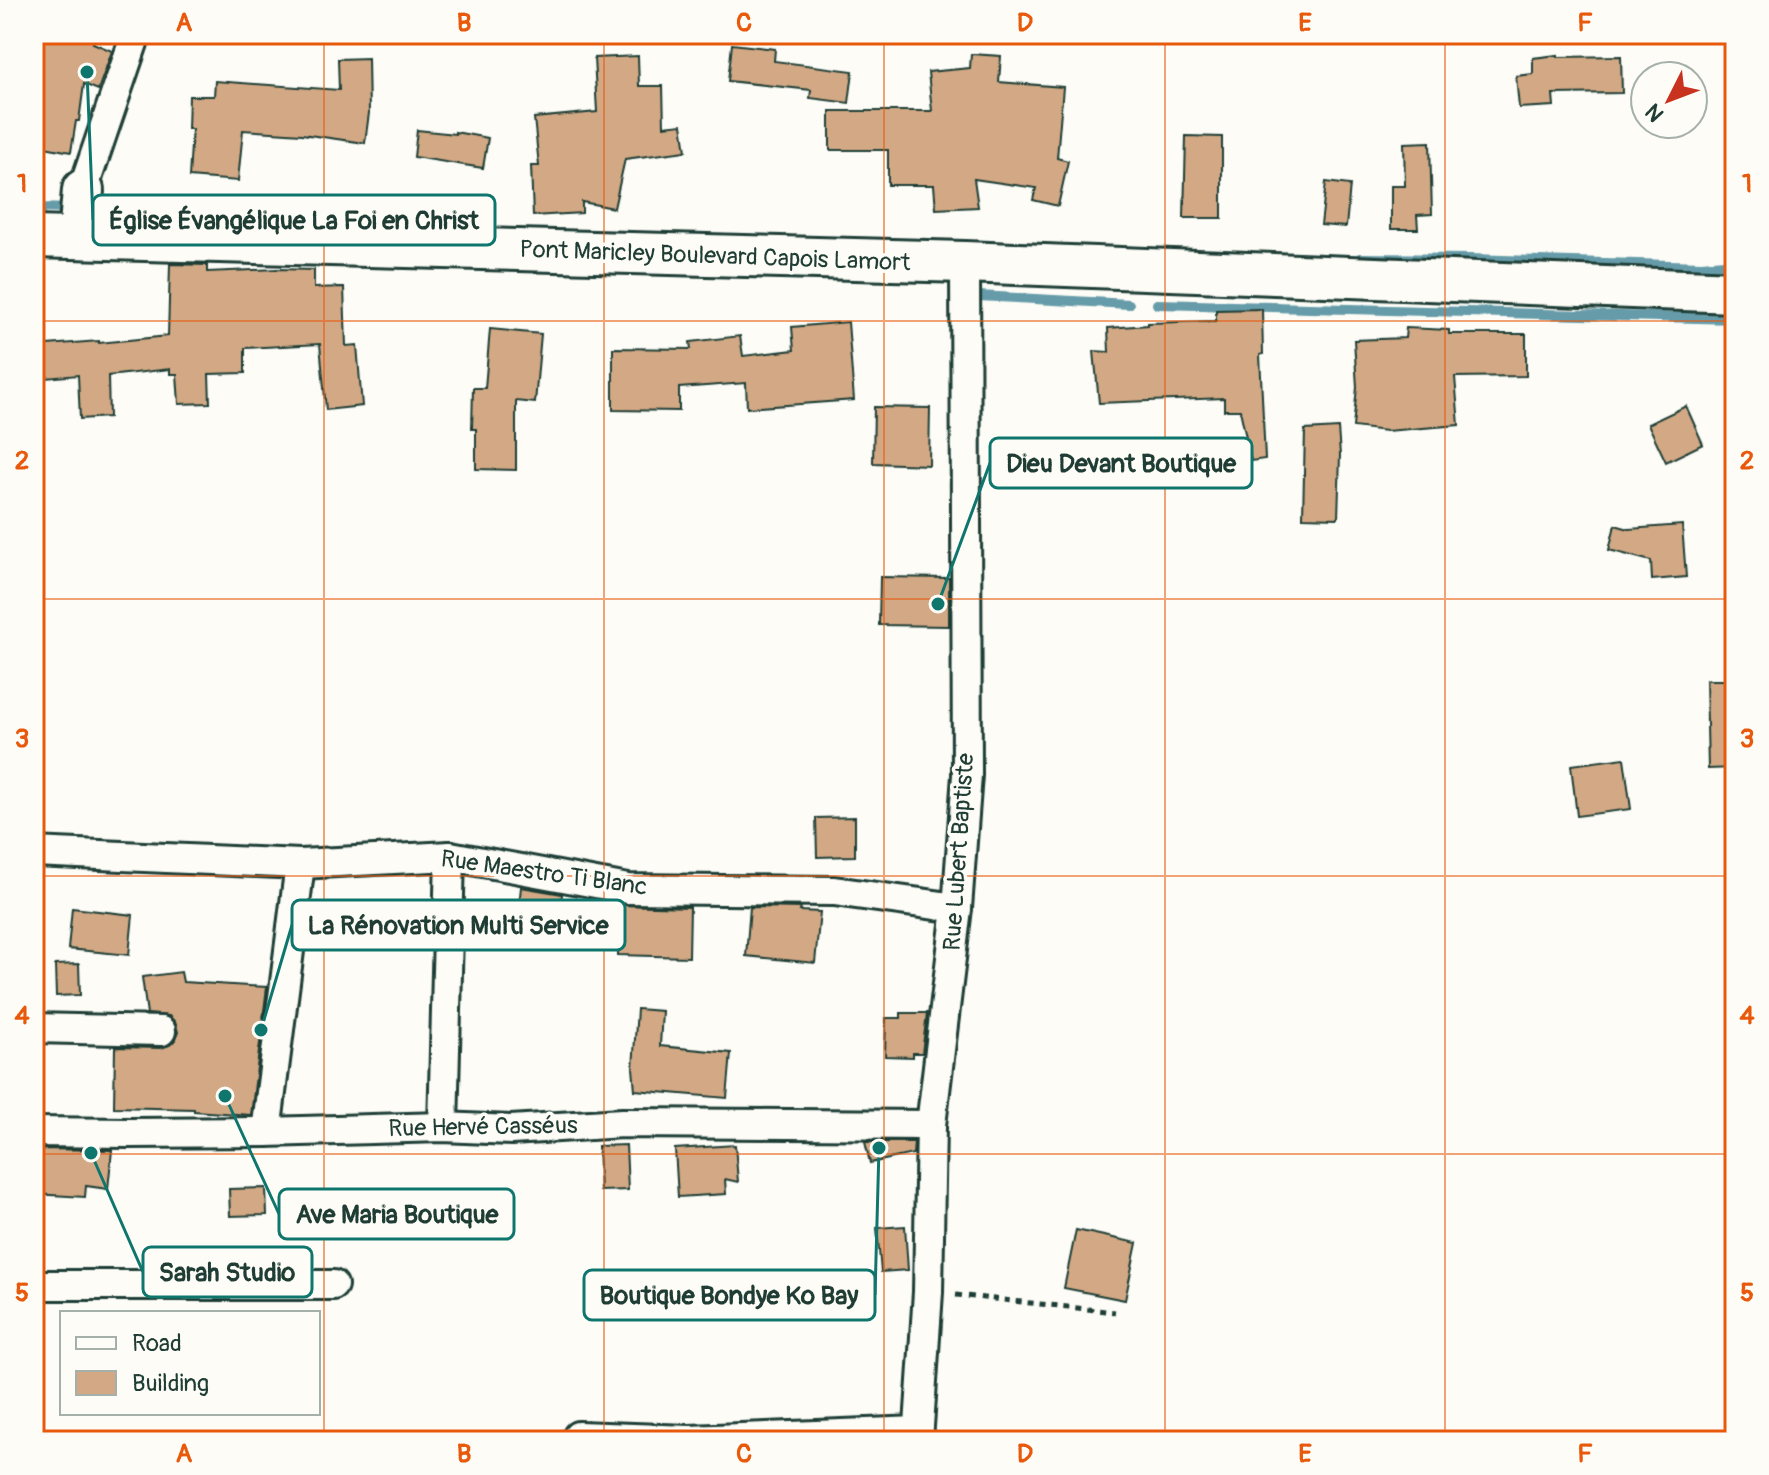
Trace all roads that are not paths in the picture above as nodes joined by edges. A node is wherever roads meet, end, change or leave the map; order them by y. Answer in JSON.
{"nodes":[{"id":1,"x":136,"y":34,"type":"edge"},
{"id":2,"x":81,"y":217,"type":"junction"},
{"id":3,"x":34,"y":237,"type":"edge"},
{"id":4,"x":965,"y":262,"type":"junction"},
{"id":5,"x":1735,"y":292,"type":"edge"},
{"id":6,"x":34,"y":852,"type":"edge"},
{"id":7,"x":450,"y":856,"type":"junction"},
{"id":8,"x":300,"y":864,"type":"junction"},
{"id":9,"x":957,"y":908,"type":"junction"},
{"id":10,"x":34,"y":1028,"type":"edge"},
{"id":11,"x":161,"y":1031,"type":"dead end"},
{"id":12,"x":931,"y":1125,"type":"junction"},
{"id":13,"x":443,"y":1127,"type":"junction"},
{"id":14,"x":34,"y":1132,"type":"edge"},
{"id":15,"x":266,"y":1132,"type":"junction"},
{"id":16,"x":34,"y":1285,"type":"edge"},
{"id":17,"x":333,"y":1285,"type":"dead end"},
{"id":18,"x":578,"y":1436,"type":"dead end"},
{"id":19,"x":918,"y":1436,"type":"edge"},
{"id":20,"x":689,"y":1440,"type":"edge"}],
"edges":[{"from":1,"to":2,"type":"street"},
{"from":2,"to":3,"type":"street","name":"Pont Maricley Boulevard Capois Lamort"},
{"from":2,"to":4,"type":"street","name":"Pont Maricley Boulevard Capois Lamort"},
{"from":4,"to":5,"type":"street","name":"Pont Maricley Boulevard Capois Lamort"},
{"from":4,"to":9,"type":"street","name":"Rue Lubert Baptiste"},
{"from":6,"to":8,"type":"street","name":"Rue Maestro Ti Blanc"},
{"from":7,"to":8,"type":"street","name":"Rue Maestro Ti Blanc"},
{"from":7,"to":9,"type":"street","name":"Rue Maestro Ti Blanc"},
{"from":7,"to":13,"type":"street"},
{"from":8,"to":15,"type":"street"},
{"from":9,"to":12,"type":"street","name":"Rue Lubert Baptiste"},
{"from":10,"to":11,"type":"street"},
{"from":12,"to":13,"type":"street","name":"Rue Hervé Casséus"},
{"from":12,"to":19,"type":"street","name":"Rue Lubert Baptiste"},
{"from":13,"to":15,"type":"street","name":"Rue Hervé Casséus"},
{"from":14,"to":15,"type":"street","name":"Rue Hervé Casséus"},
{"from":16,"to":17,"type":"street"},
{"from":18,"to":20,"type":"street"},
{"from":19,"to":20,"type":"street"}]}
